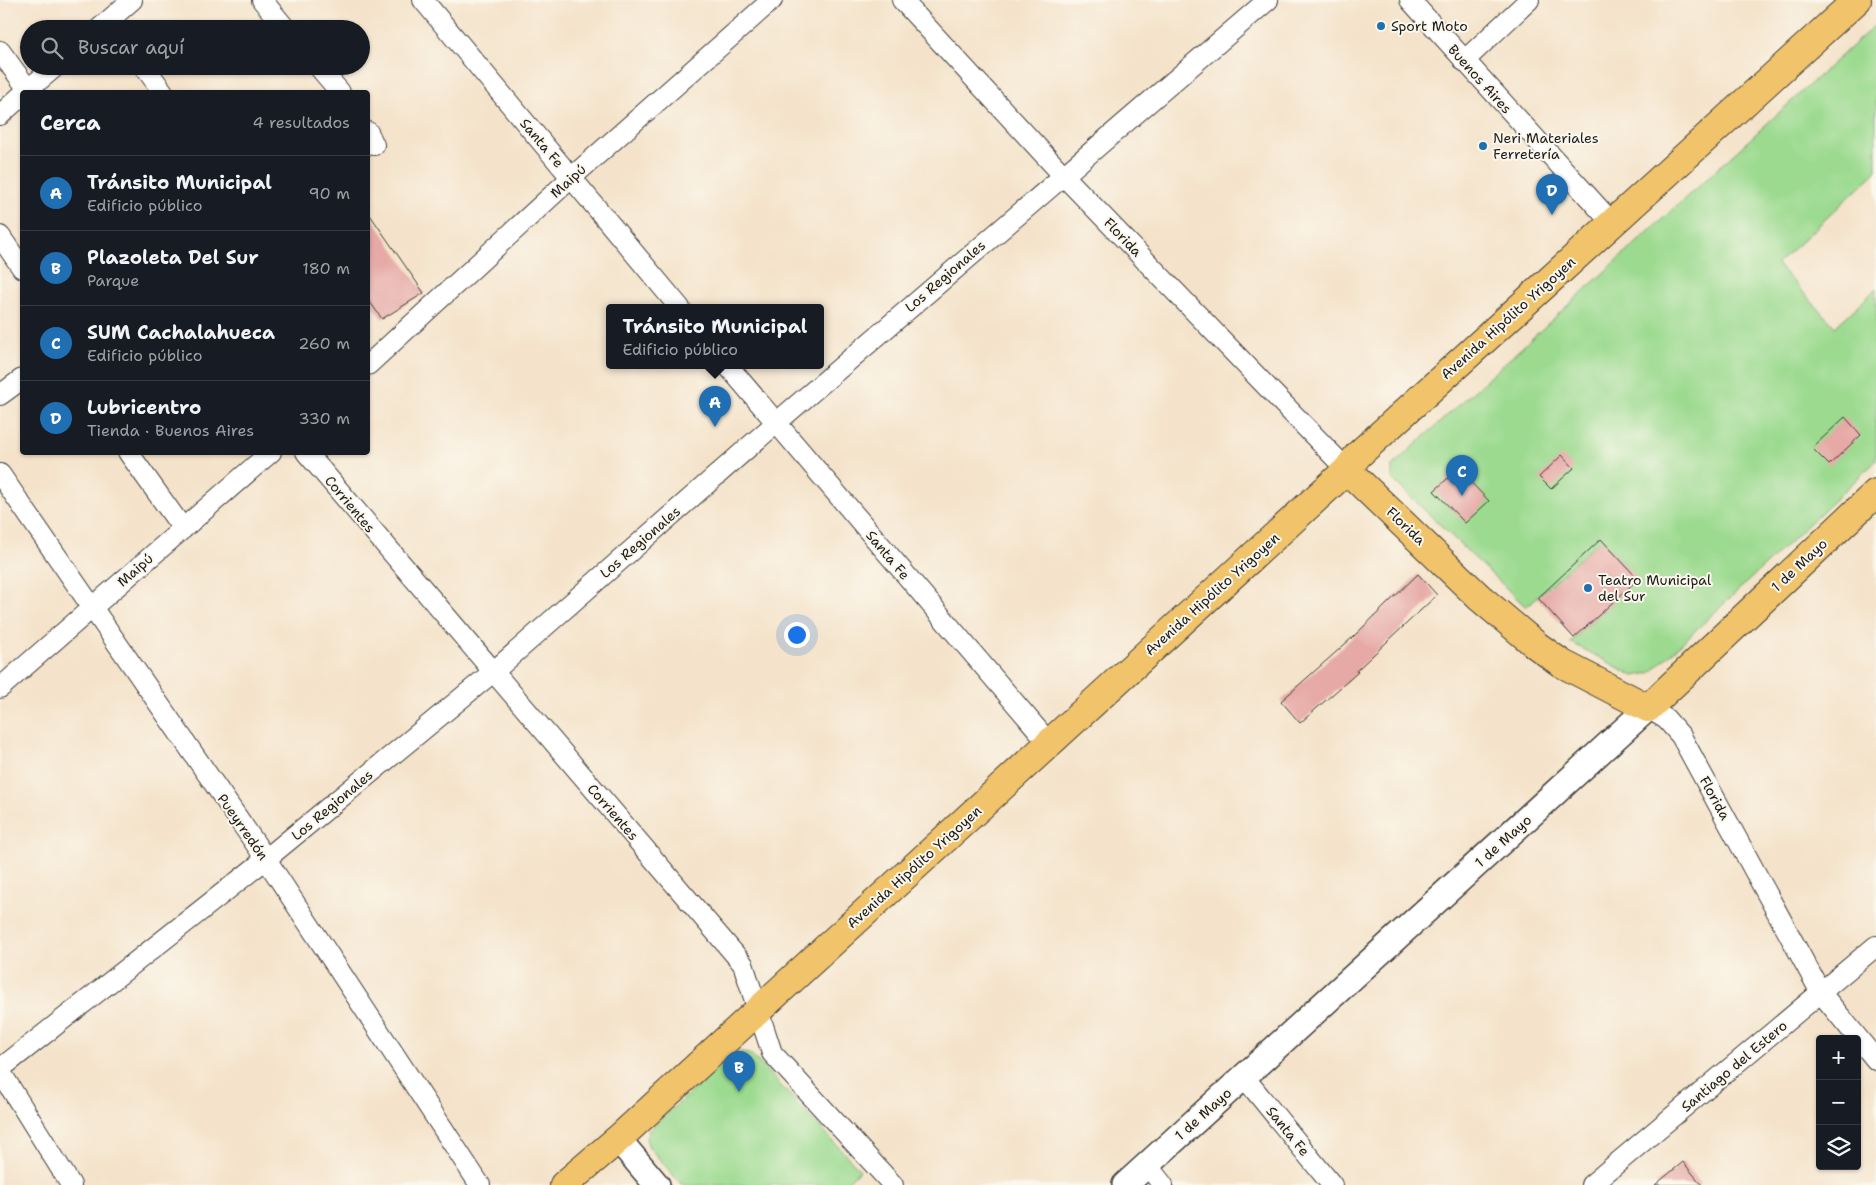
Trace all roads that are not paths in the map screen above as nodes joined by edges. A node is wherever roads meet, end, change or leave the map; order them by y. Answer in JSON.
{"nodes":[{"id":1,"x":132,"y":0,"type":"edge"},
{"id":2,"x":262,"y":0,"type":"edge"},
{"id":3,"x":422,"y":0,"type":"edge"},
{"id":4,"x":772,"y":0,"type":"edge"},
{"id":5,"x":902,"y":0,"type":"edge"},
{"id":6,"x":1268,"y":0,"type":"edge"},
{"id":7,"x":1410,"y":0,"type":"edge"},
{"id":8,"x":1529,"y":0,"type":"edge"},
{"id":9,"x":1857,"y":0,"type":"edge"},
{"id":10,"x":114,"y":20,"type":"edge"},
{"id":11,"x":279,"y":20,"type":"edge"},
{"id":12,"x":0,"y":50,"type":"edge"},
{"id":13,"x":1464,"y":61,"type":"junction"},
{"id":14,"x":46,"y":75,"type":"edge"},
{"id":15,"x":151,"y":75,"type":"edge"},
{"id":16,"x":326,"y":75,"type":"edge"},
{"id":17,"x":26,"y":90,"type":"edge"},
{"id":18,"x":29,"y":90,"type":"edge"},
{"id":19,"x":162,"y":90,"type":"edge"},
{"id":20,"x":338,"y":90,"type":"edge"},
{"id":21,"x":20,"y":98,"type":"edge"},
{"id":22,"x":0,"y":115,"type":"edge"},
{"id":23,"x":1062,"y":174,"type":"junction"},
{"id":24,"x":571,"y":178,"type":"junction"},
{"id":25,"x":1612,"y":223,"type":"junction"},
{"id":26,"x":0,"y":236,"type":"edge"},
{"id":27,"x":20,"y":265,"type":"edge"},
{"id":28,"x":677,"y":304,"type":"edge"},
{"id":29,"x":370,"y":363,"type":"edge"},
{"id":30,"x":731,"y":369,"type":"edge"},
{"id":31,"x":20,"y":380,"type":"edge"},
{"id":32,"x":0,"y":395,"type":"edge"},
{"id":33,"x":776,"y":423,"type":"junction"},
{"id":34,"x":130,"y":455,"type":"edge"},
{"id":35,"x":268,"y":455,"type":"edge"},
{"id":36,"x":309,"y":455,"type":"edge"},
{"id":37,"x":1347,"y":470,"type":"junction"},
{"id":38,"x":0,"y":474,"type":"edge"},
{"id":39,"x":1876,"y":493,"type":"edge"},
{"id":40,"x":183,"y":529,"type":"junction"},
{"id":41,"x":92,"y":607,"type":"junction"},
{"id":42,"x":493,"y":672,"type":"junction"},
{"id":43,"x":0,"y":688,"type":"edge"},
{"id":44,"x":1648,"y":708,"type":"junction"},
{"id":45,"x":1049,"y":743,"type":"junction"},
{"id":46,"x":266,"y":859,"type":"junction"},
{"id":47,"x":1876,"y":946,"type":"edge"},
{"id":48,"x":1821,"y":993,"type":"junction"},
{"id":49,"x":758,"y":1010,"type":"junction"},
{"id":50,"x":1876,"y":1060,"type":"edge"},
{"id":51,"x":0,"y":1070,"type":"edge"},
{"id":52,"x":1244,"y":1077,"type":"junction"},
{"id":53,"x":618,"y":1138,"type":"junction"},
{"id":54,"x":1147,"y":1165,"type":"junction"},
{"id":55,"x":70,"y":1185,"type":"edge"},
{"id":56,"x":480,"y":1185,"type":"edge"},
{"id":57,"x":564,"y":1185,"type":"edge"},
{"id":58,"x":657,"y":1185,"type":"edge"},
{"id":59,"x":893,"y":1185,"type":"edge"},
{"id":60,"x":1125,"y":1185,"type":"edge"},
{"id":61,"x":1163,"y":1185,"type":"edge"},
{"id":62,"x":1332,"y":1185,"type":"edge"},
{"id":63,"x":1591,"y":1185,"type":"edge"}],
"edges":[{"from":1,"to":10,"type":"street"},
{"from":2,"to":11,"type":"street"},
{"from":3,"to":24,"type":"street","name":"Santa Fe"},
{"from":4,"to":24,"type":"street","name":"Maipú"},
{"from":5,"to":23,"type":"street","name":"Florida"},
{"from":6,"to":23,"type":"street","name":"Los Regionales"},
{"from":7,"to":13,"type":"street","name":"Buenos Aires"},
{"from":8,"to":13,"type":"street"},
{"from":9,"to":25,"type":"main road","name":"Avenida Hipólito Yrigoyen"},
{"from":12,"to":17,"type":"street"},
{"from":13,"to":25,"type":"street","name":"Buenos Aires"},
{"from":14,"to":18,"type":"street"},
{"from":15,"to":19,"type":"street"},
{"from":16,"to":20,"type":"street"},
{"from":21,"to":22,"type":"street"},
{"from":23,"to":33,"type":"street","name":"Los Regionales"},
{"from":23,"to":37,"type":"street","name":"Florida"},
{"from":24,"to":28,"type":"street","name":"Santa Fe"},
{"from":24,"to":29,"type":"street","name":"Maipú"},
{"from":25,"to":37,"type":"main road","name":"Avenida Hipólito Yrigoyen"},
{"from":26,"to":27,"type":"street"},
{"from":30,"to":33,"type":"street","name":"Santa Fe"},
{"from":31,"to":32,"type":"street"},
{"from":33,"to":42,"type":"street","name":"Los Regionales"},
{"from":33,"to":45,"type":"street","name":"Santa Fe"},
{"from":34,"to":40,"type":"street"},
{"from":35,"to":40,"type":"street","name":"Maipú"},
{"from":36,"to":42,"type":"street","name":"Corrientes"},
{"from":37,"to":44,"type":"main road","name":"Florida"},
{"from":37,"to":45,"type":"main road","name":"Avenida Hipólito Yrigoyen"},
{"from":38,"to":41,"type":"street","name":"Pueyrredón"},
{"from":39,"to":44,"type":"main road","name":"1 de Mayo"},
{"from":40,"to":41,"type":"street","name":"Maipú"},
{"from":41,"to":43,"type":"street","name":"Maipú"},
{"from":41,"to":46,"type":"street","name":"Pueyrredón"},
{"from":42,"to":46,"type":"street","name":"Los Regionales"},
{"from":42,"to":49,"type":"street","name":"Corrientes"},
{"from":44,"to":48,"type":"street","name":"Florida"},
{"from":44,"to":52,"type":"street","name":"1 de Mayo"},
{"from":45,"to":49,"type":"main road","name":"Avenida Hipólito Yrigoyen"},
{"from":46,"to":51,"type":"street","name":"Los Regionales"},
{"from":46,"to":56,"type":"street","name":"Pueyrredón"},
{"from":47,"to":48,"type":"street","name":"Santiago del Estero"},
{"from":48,"to":50,"type":"street","name":"Florida"},
{"from":48,"to":63,"type":"street","name":"Santiago del Estero"},
{"from":49,"to":53,"type":"main road","name":"Avenida Hipólito Yrigoyen"},
{"from":49,"to":59,"type":"street","name":"Corrientes"},
{"from":51,"to":55,"type":"street"},
{"from":52,"to":54,"type":"street","name":"1 de Mayo"},
{"from":52,"to":62,"type":"street","name":"Santa Fe"},
{"from":53,"to":57,"type":"main road","name":"Avenida Hipólito Yrigoyen"},
{"from":53,"to":58,"type":"street"},
{"from":54,"to":60,"type":"street","name":"1 de Mayo"},
{"from":54,"to":61,"type":"street"}]}
